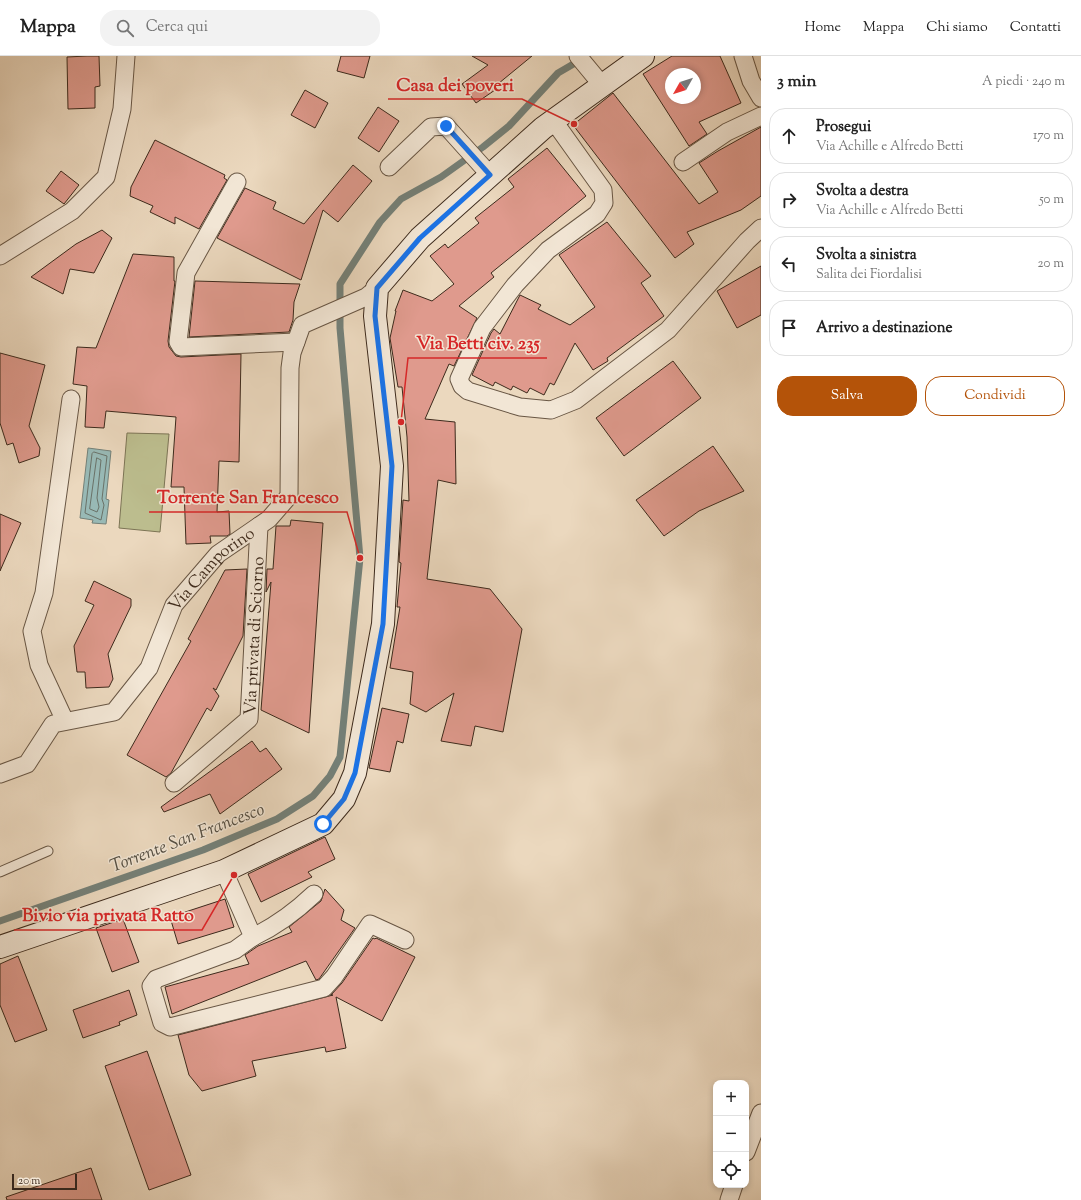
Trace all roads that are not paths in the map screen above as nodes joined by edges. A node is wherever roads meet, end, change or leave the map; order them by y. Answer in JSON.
{"nodes":[{"id":1,"x":126,"y":56,"type":"edge"},
{"id":2,"x":578,"y":56,"type":"edge"},
{"id":3,"x":643,"y":56,"type":"edge"},
{"id":4,"x":743,"y":56,"type":"edge"},
{"id":5,"x":598,"y":81,"type":"junction"},
{"id":6,"x":761,"y":98,"type":"edge"},
{"id":7,"x":761,"y":116,"type":"edge"},
{"id":8,"x":554,"y":120,"type":"junction"},
{"id":9,"x":683,"y":162,"type":"dead end"},
{"id":10,"x":389,"y":167,"type":"dead end"},
{"id":11,"x":486,"y":171,"type":"junction"},
{"id":12,"x":237,"y":182,"type":"dead end"},
{"id":13,"x":761,"y":228,"type":"edge"},
{"id":14,"x":0,"y":256,"type":"edge"},
{"id":15,"x":371,"y":293,"type":"junction"},
{"id":16,"x":296,"y":342,"type":"junction"},
{"id":17,"x":71,"y":399,"type":"dead end"},
{"id":18,"x":259,"y":526,"type":"junction"},
{"id":19,"x":65,"y":722,"type":"junction"},
{"id":20,"x":0,"y":774,"type":"edge"},
{"id":21,"x":174,"y":783,"type":"dead end"},
{"id":22,"x":48,"y":851,"type":"dead end"},
{"id":23,"x":224,"y":871,"type":"junction"},
{"id":24,"x":0,"y":872,"type":"edge"},
{"id":25,"x":314,"y":894,"type":"dead end"},
{"id":26,"x":253,"y":937,"type":"junction"},
{"id":27,"x":405,"y":940,"type":"dead end"},
{"id":28,"x":0,"y":947,"type":"edge"},
{"id":29,"x":761,"y":1113,"type":"edge"},
{"id":30,"x":749,"y":1143,"type":"edge"},
{"id":31,"x":733,"y":1188,"type":"edge"},
{"id":32,"x":729,"y":1200,"type":"edge"}],
"edges":[{"from":1,"to":14,"type":"street"},
{"from":2,"to":5,"type":"street"},
{"from":3,"to":5,"type":"street"},
{"from":4,"to":6,"type":"street"},
{"from":5,"to":8,"type":"street"},
{"from":7,"to":9,"type":"street"},
{"from":8,"to":11,"type":"street"},
{"from":8,"to":13,"type":"street"},
{"from":10,"to":11,"type":"street"},
{"from":11,"to":15,"type":"street"},
{"from":12,"to":16,"type":"street"},
{"from":15,"to":16,"type":"street","name":"Via Camporino"},
{"from":15,"to":23,"type":"street"},
{"from":16,"to":18,"type":"street","name":"Via Camporino"},
{"from":17,"to":19,"type":"street"},
{"from":18,"to":19,"type":"street","name":"Via Camporino"},
{"from":18,"to":21,"type":"street","name":"Via privata di Sciorno"},
{"from":19,"to":20,"type":"street","name":"Via Camporino"},
{"from":22,"to":24,"type":"lane"},
{"from":23,"to":26,"type":"street"},
{"from":23,"to":28,"type":"street"},
{"from":25,"to":26,"type":"street"},
{"from":26,"to":27,"type":"street"},
{"from":29,"to":30,"type":"street"},
{"from":31,"to":32,"type":"street"}]}
